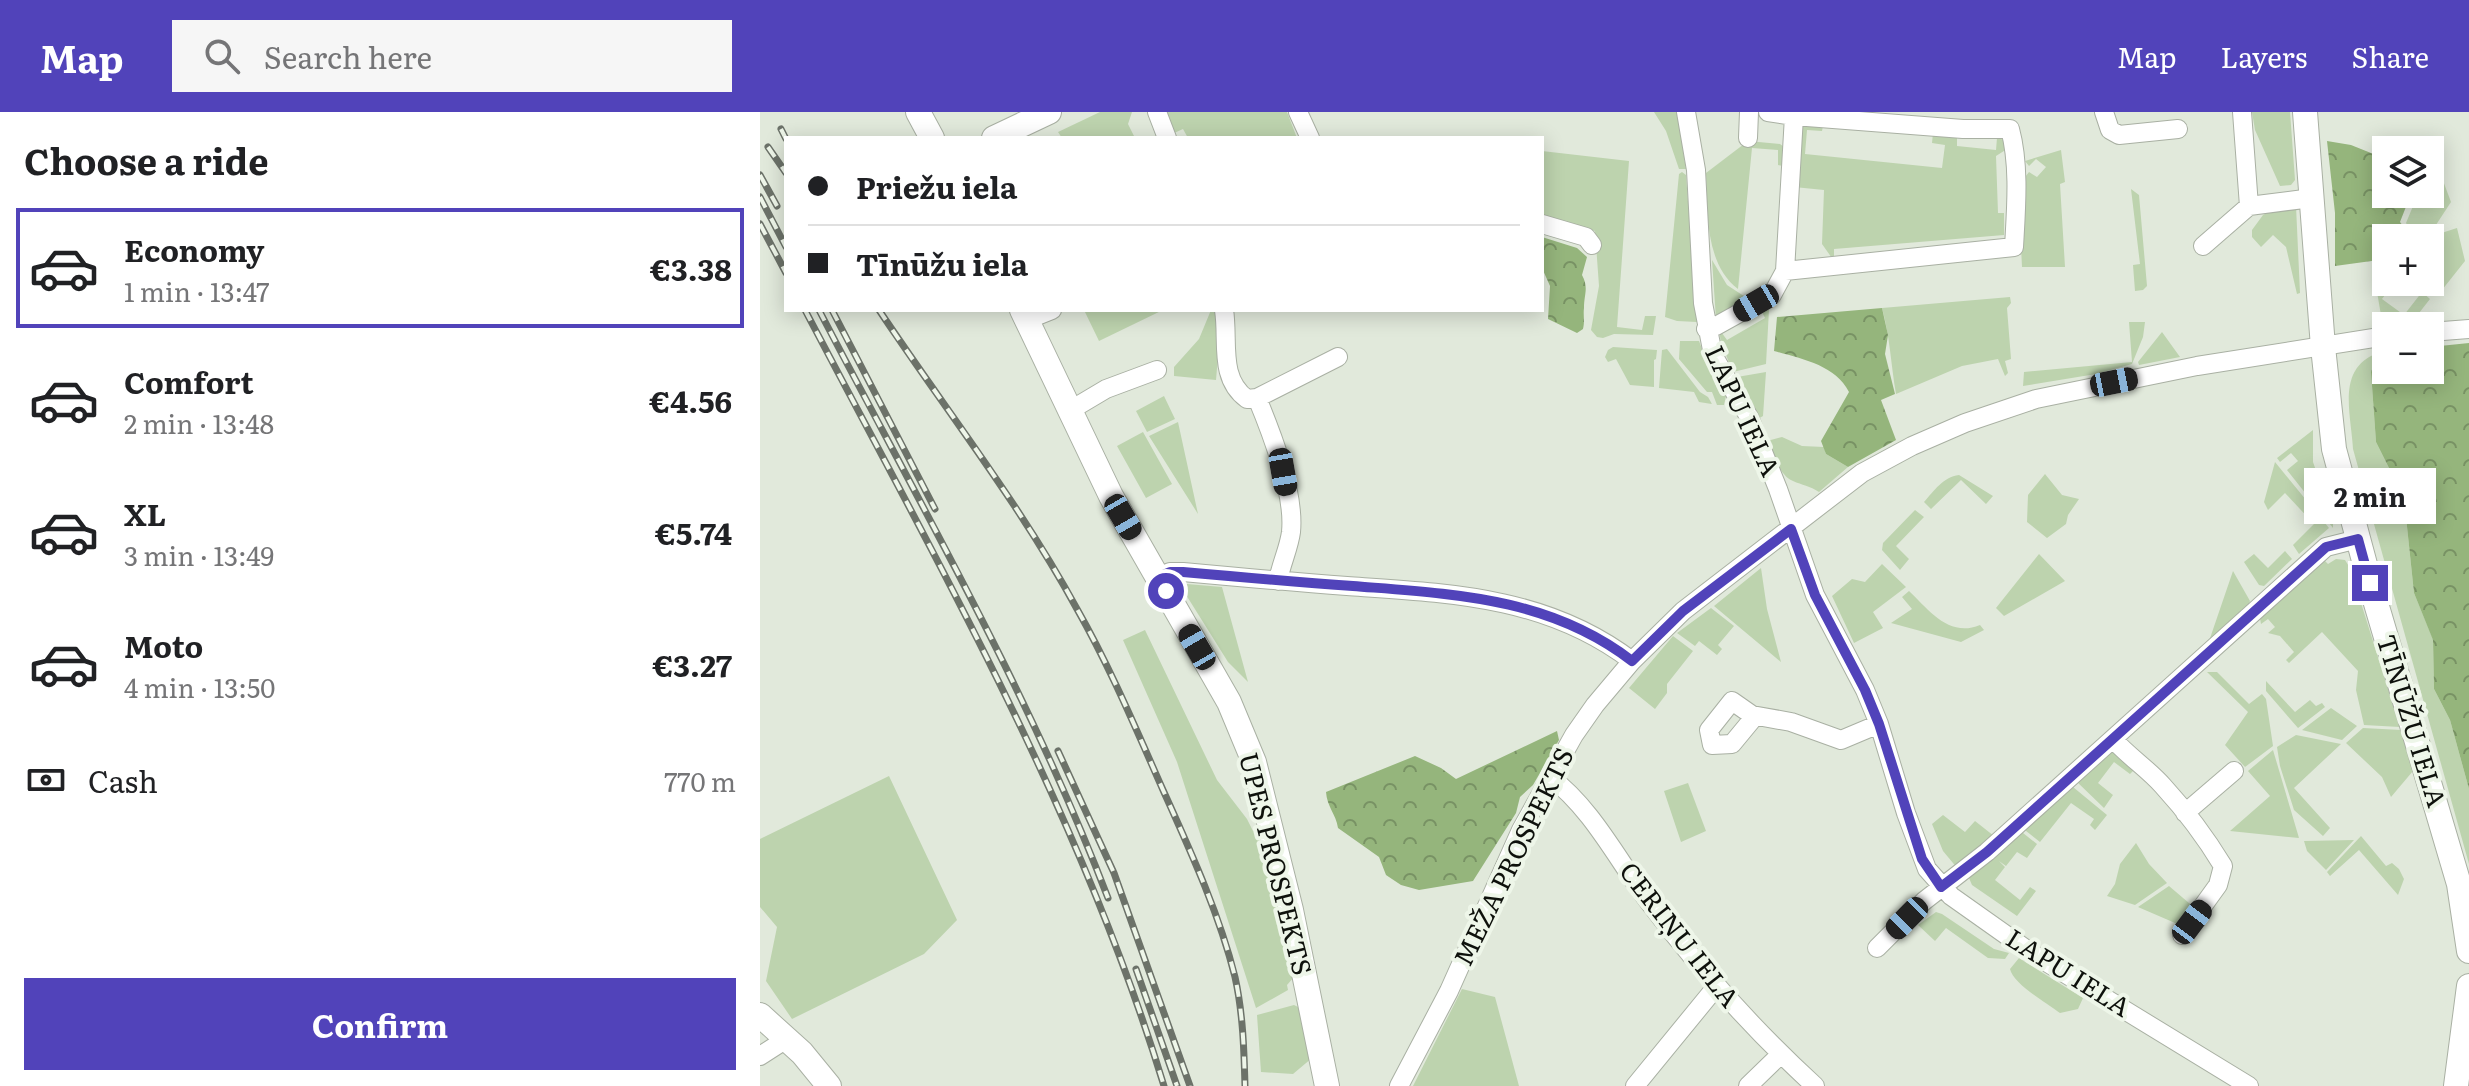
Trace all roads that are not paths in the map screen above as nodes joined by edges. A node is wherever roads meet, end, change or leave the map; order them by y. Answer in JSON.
{"nodes":[{"id":1,"x":918,"y":112,"type":"edge"},
{"id":2,"x":1049,"y":112,"type":"edge"},
{"id":3,"x":1157,"y":112,"type":"edge"},
{"id":4,"x":1298,"y":112,"type":"edge"},
{"id":5,"x":1686,"y":112,"type":"edge"},
{"id":6,"x":1749,"y":112,"type":"edge"},
{"id":7,"x":1768,"y":112,"type":"edge"},
{"id":8,"x":2104,"y":112,"type":"edge"},
{"id":9,"x":2242,"y":112,"type":"edge"},
{"id":10,"x":2305,"y":112,"type":"edge"},
{"id":11,"x":1794,"y":116,"type":"junction"},
{"id":12,"x":2008,"y":120,"type":"edge"},
{"id":13,"x":2178,"y":129,"type":"dead end"},
{"id":14,"x":931,"y":136,"type":"edge"},
{"id":15,"x":998,"y":136,"type":"edge"},
{"id":16,"x":1166,"y":136,"type":"edge"},
{"id":17,"x":1309,"y":136,"type":"edge"},
{"id":18,"x":1748,"y":138,"type":"dead end"},
{"id":19,"x":2312,"y":198,"type":"junction"},
{"id":20,"x":2249,"y":206,"type":"junction"},
{"id":21,"x":1544,"y":225,"type":"edge"},
{"id":22,"x":1592,"y":245,"type":"dead end"},
{"id":23,"x":2203,"y":246,"type":"dead end"},
{"id":24,"x":1785,"y":271,"type":"junction"},
{"id":25,"x":1224,"y":312,"type":"edge"},
{"id":26,"x":1025,"y":315,"type":"edge"},
{"id":27,"x":1706,"y":329,"type":"junction"},
{"id":28,"x":2469,"y":329,"type":"edge"},
{"id":29,"x":2444,"y":331,"type":"edge"},
{"id":30,"x":2372,"y":338,"type":"edge"},
{"id":31,"x":2323,"y":347,"type":"junction"},
{"id":32,"x":1338,"y":357,"type":"dead end"},
{"id":33,"x":1157,"y":370,"type":"dead end"},
{"id":34,"x":1257,"y":398,"type":"junction"},
{"id":35,"x":1069,"y":411,"type":"junction"},
{"id":36,"x":1791,"y":529,"type":"junction"},
{"id":37,"x":2358,"y":539,"type":"junction"},
{"id":38,"x":1158,"y":577,"type":"junction"},
{"id":39,"x":1278,"y":581,"type":"junction"},
{"id":40,"x":1632,"y":661,"type":"junction"},
{"id":41,"x":1752,"y":715,"type":"dead end"},
{"id":42,"x":1879,"y":724,"type":"junction"},
{"id":43,"x":2113,"y":739,"type":"junction"},
{"id":44,"x":2234,"y":771,"type":"dead end"},
{"id":45,"x":1550,"y":777,"type":"junction"},
{"id":46,"x":2185,"y":813,"type":"junction"},
{"id":47,"x":1941,"y":887,"type":"junction"},
{"id":48,"x":2182,"y":935,"type":"dead end"},
{"id":49,"x":1877,"y":948,"type":"dead end"},
{"id":50,"x":2469,"y":951,"type":"edge"},
{"id":51,"x":2469,"y":986,"type":"edge"},
{"id":52,"x":1716,"y":987,"type":"junction"},
{"id":53,"x":760,"y":1015,"type":"edge"},
{"id":54,"x":788,"y":1038,"type":"junction"},
{"id":55,"x":1780,"y":1055,"type":"junction"},
{"id":56,"x":760,"y":1056,"type":"edge"},
{"id":57,"x":829,"y":1086,"type":"edge"},
{"id":58,"x":1327,"y":1086,"type":"edge"},
{"id":59,"x":1399,"y":1086,"type":"edge"},
{"id":60,"x":1635,"y":1086,"type":"edge"},
{"id":61,"x":1748,"y":1086,"type":"edge"},
{"id":62,"x":1792,"y":1086,"type":"edge"},
{"id":63,"x":1815,"y":1086,"type":"edge"},
{"id":64,"x":2249,"y":1086,"type":"edge"},
{"id":65,"x":2456,"y":1086,"type":"edge"}],
"edges":[{"from":1,"to":14,"type":"main road"},
{"from":2,"to":15,"type":"main road"},
{"from":3,"to":16,"type":"street"},
{"from":4,"to":17,"type":"street"},
{"from":5,"to":27,"type":"street","name":"LAPU IELA"},
{"from":6,"to":18,"type":"street"},
{"from":7,"to":11,"type":"street"},
{"from":8,"to":13,"type":"street"},
{"from":9,"to":20,"type":"street"},
{"from":10,"to":19,"type":"main road","name":"TĪNŪŽU IELA"},
{"from":11,"to":12,"type":"street"},
{"from":11,"to":24,"type":"street"},
{"from":12,"to":24,"type":"street"},
{"from":19,"to":20,"type":"street"},
{"from":19,"to":31,"type":"main road","name":"TĪNŪŽU IELA"},
{"from":20,"to":23,"type":"street"},
{"from":21,"to":22,"type":"street"},
{"from":24,"to":27,"type":"street"},
{"from":25,"to":34,"type":"street"},
{"from":26,"to":35,"type":"main road","name":"UPES PROSPEKTS"},
{"from":27,"to":36,"type":"street","name":"LAPU IELA"},
{"from":28,"to":29,"type":"street"},
{"from":30,"to":31,"type":"street","name":"MEŽA PROSPEKTS"},
{"from":31,"to":36,"type":"street","name":"MEŽA PROSPEKTS"},
{"from":31,"to":37,"type":"main road","name":"TĪNŪŽU IELA"},
{"from":32,"to":34,"type":"street"},
{"from":33,"to":35,"type":"street"},
{"from":34,"to":39,"type":"street"},
{"from":35,"to":38,"type":"main road","name":"UPES PROSPEKTS"},
{"from":36,"to":40,"type":"street","name":"MEŽA PROSPEKTS"},
{"from":36,"to":42,"type":"street","name":"LAPU IELA"},
{"from":37,"to":43,"type":"street"},
{"from":37,"to":50,"type":"main road","name":"TĪNŪŽU IELA"},
{"from":38,"to":39,"type":"street"},
{"from":38,"to":58,"type":"main road","name":"UPES PROSPEKTS"},
{"from":39,"to":40,"type":"street"},
{"from":40,"to":45,"type":"street","name":"MEŽA PROSPEKTS"},
{"from":41,"to":42,"type":"street"},
{"from":42,"to":47,"type":"street","name":"LAPU IELA"},
{"from":43,"to":46,"type":"street"},
{"from":43,"to":47,"type":"street"},
{"from":44,"to":46,"type":"street"},
{"from":45,"to":52,"type":"street","name":"CERIŅU IELA"},
{"from":45,"to":59,"type":"street","name":"MEŽA PROSPEKTS"},
{"from":46,"to":48,"type":"street"},
{"from":47,"to":49,"type":"street"},
{"from":47,"to":64,"type":"street","name":"LAPU IELA"},
{"from":51,"to":65,"type":"main road"},
{"from":52,"to":55,"type":"street","name":"CERIŅU IELA"},
{"from":52,"to":60,"type":"street"},
{"from":53,"to":54,"type":"main road"},
{"from":54,"to":56,"type":"street"},
{"from":54,"to":57,"type":"main road"},
{"from":55,"to":61,"type":"street"},
{"from":55,"to":62,"type":"street"},
{"from":55,"to":63,"type":"street","name":"CERIŅU IELA"}]}
